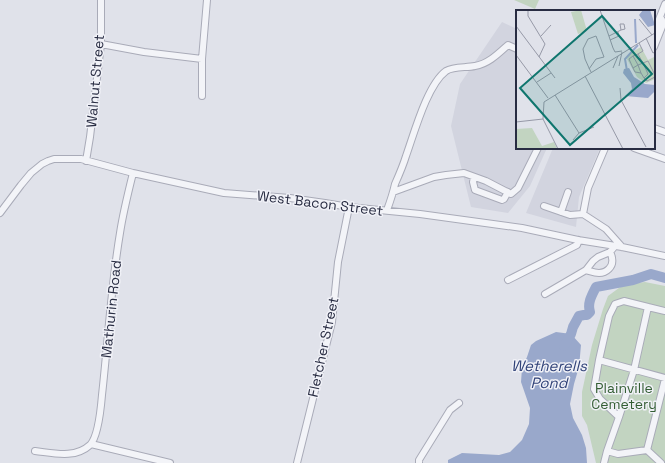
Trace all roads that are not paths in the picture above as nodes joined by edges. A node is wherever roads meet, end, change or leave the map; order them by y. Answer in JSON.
{"nodes":[{"id":1,"x":101,"y":0,"type":"edge"},
{"id":2,"x":207,"y":0,"type":"edge"},
{"id":3,"x":665,"y":4,"type":"edge"},
{"id":4,"x":660,"y":17,"type":"junction"},
{"id":5,"x":655,"y":30,"type":"edge"},
{"id":6,"x":100,"y":44,"type":"junction"},
{"id":7,"x":655,"y":44,"type":"edge"},
{"id":8,"x":516,"y":49,"type":"edge"},
{"id":9,"x":202,"y":59,"type":"junction"},
{"id":10,"x":202,"y":96,"type":"dead end"},
{"id":11,"x":655,"y":128,"type":"edge"},
{"id":12,"x":665,"y":132,"type":"edge"},
{"id":13,"x":538,"y":149,"type":"edge"},
{"id":14,"x":605,"y":149,"type":"edge"},
{"id":15,"x":637,"y":149,"type":"edge"},
{"id":16,"x":665,"y":159,"type":"edge"},
{"id":17,"x":86,"y":161,"type":"junction"},
{"id":18,"x":133,"y":173,"type":"junction"},
{"id":19,"x":474,"y":177,"type":"junction"},
{"id":20,"x":393,"y":192,"type":"junction"},
{"id":21,"x":508,"y":192,"type":"junction"},
{"id":22,"x":568,"y":192,"type":"dead end"},
{"id":23,"x":544,"y":206,"type":"dead end"},
{"id":24,"x":349,"y":207,"type":"junction"},
{"id":25,"x":387,"y":210,"type":"junction"},
{"id":26,"x":561,"y":212,"type":"junction"},
{"id":27,"x":0,"y":213,"type":"edge"},
{"id":28,"x":583,"y":214,"type":"junction"},
{"id":29,"x":579,"y":240,"type":"junction"},
{"id":30,"x":618,"y":246,"type":"junction"},
{"id":31,"x":610,"y":252,"type":"junction"},
{"id":32,"x":665,"y":256,"type":"edge"},
{"id":33,"x":586,"y":270,"type":"junction"},
{"id":34,"x":508,"y":280,"type":"dead end"},
{"id":35,"x":545,"y":294,"type":"dead end"},
{"id":36,"x":648,"y":307,"type":"junction"},
{"id":37,"x":665,"y":311,"type":"edge"},
{"id":38,"x":599,"y":360,"type":"junction"},
{"id":39,"x":634,"y":370,"type":"junction"},
{"id":40,"x":665,"y":378,"type":"edge"},
{"id":41,"x":458,"y":403,"type":"dead end"},
{"id":42,"x":619,"y":417,"type":"junction"},
{"id":43,"x":91,"y":444,"type":"junction"},
{"id":44,"x":647,"y":450,"type":"junction"},
{"id":45,"x":35,"y":451,"type":"dead end"},
{"id":46,"x":607,"y":451,"type":"junction"},
{"id":47,"x":170,"y":463,"type":"edge"},
{"id":48,"x":297,"y":463,"type":"edge"},
{"id":49,"x":419,"y":463,"type":"edge"},
{"id":50,"x":604,"y":463,"type":"edge"},
{"id":51,"x":661,"y":463,"type":"edge"}],
"edges":[{"from":1,"to":6,"type":"street","name":"Walnut Street"},
{"from":2,"to":9,"type":"street"},
{"from":3,"to":4,"type":"street"},
{"from":4,"to":5,"type":"street"},
{"from":4,"to":7,"type":"street"},
{"from":6,"to":9,"type":"street"},
{"from":6,"to":17,"type":"street","name":"Walnut Street"},
{"from":8,"to":20,"type":"street"},
{"from":9,"to":10,"type":"street"},
{"from":11,"to":12,"type":"street"},
{"from":13,"to":21,"type":"street"},
{"from":14,"to":28,"type":"street"},
{"from":15,"to":16,"type":"street"},
{"from":17,"to":18,"type":"street","name":"West Bacon Street"},
{"from":17,"to":27,"type":"street","name":"West Bacon Street"},
{"from":18,"to":24,"type":"street","name":"West Bacon Street"},
{"from":18,"to":43,"type":"street","name":"Mathurin Road"},
{"from":19,"to":20,"type":"street"},
{"from":19,"to":21,"type":"street"},
{"from":19,"to":21,"type":"street"},
{"from":20,"to":25,"type":"street"},
{"from":22,"to":26,"type":"street"},
{"from":23,"to":26,"type":"street"},
{"from":24,"to":25,"type":"street","name":"West Bacon Street"},
{"from":24,"to":48,"type":"street","name":"Fletcher Street"},
{"from":25,"to":29,"type":"street","name":"West Bacon Street"},
{"from":26,"to":28,"type":"street"},
{"from":28,"to":30,"type":"street"},
{"from":29,"to":30,"type":"street","name":"West Bacon Street"},
{"from":29,"to":34,"type":"street"},
{"from":30,"to":31,"type":"street"},
{"from":30,"to":32,"type":"street","name":"West Bacon Street"},
{"from":31,"to":33,"type":"street"},
{"from":31,"to":33,"type":"street"},
{"from":33,"to":35,"type":"street"},
{"from":36,"to":37,"type":"street"},
{"from":36,"to":38,"type":"street"},
{"from":36,"to":39,"type":"street"},
{"from":38,"to":39,"type":"street"},
{"from":38,"to":42,"type":"street"},
{"from":39,"to":40,"type":"street"},
{"from":39,"to":42,"type":"street"},
{"from":40,"to":44,"type":"street"},
{"from":41,"to":49,"type":"street"},
{"from":42,"to":46,"type":"street"},
{"from":43,"to":45,"type":"street"},
{"from":43,"to":47,"type":"street"},
{"from":44,"to":46,"type":"street"},
{"from":44,"to":51,"type":"street"},
{"from":46,"to":50,"type":"street"}]}
